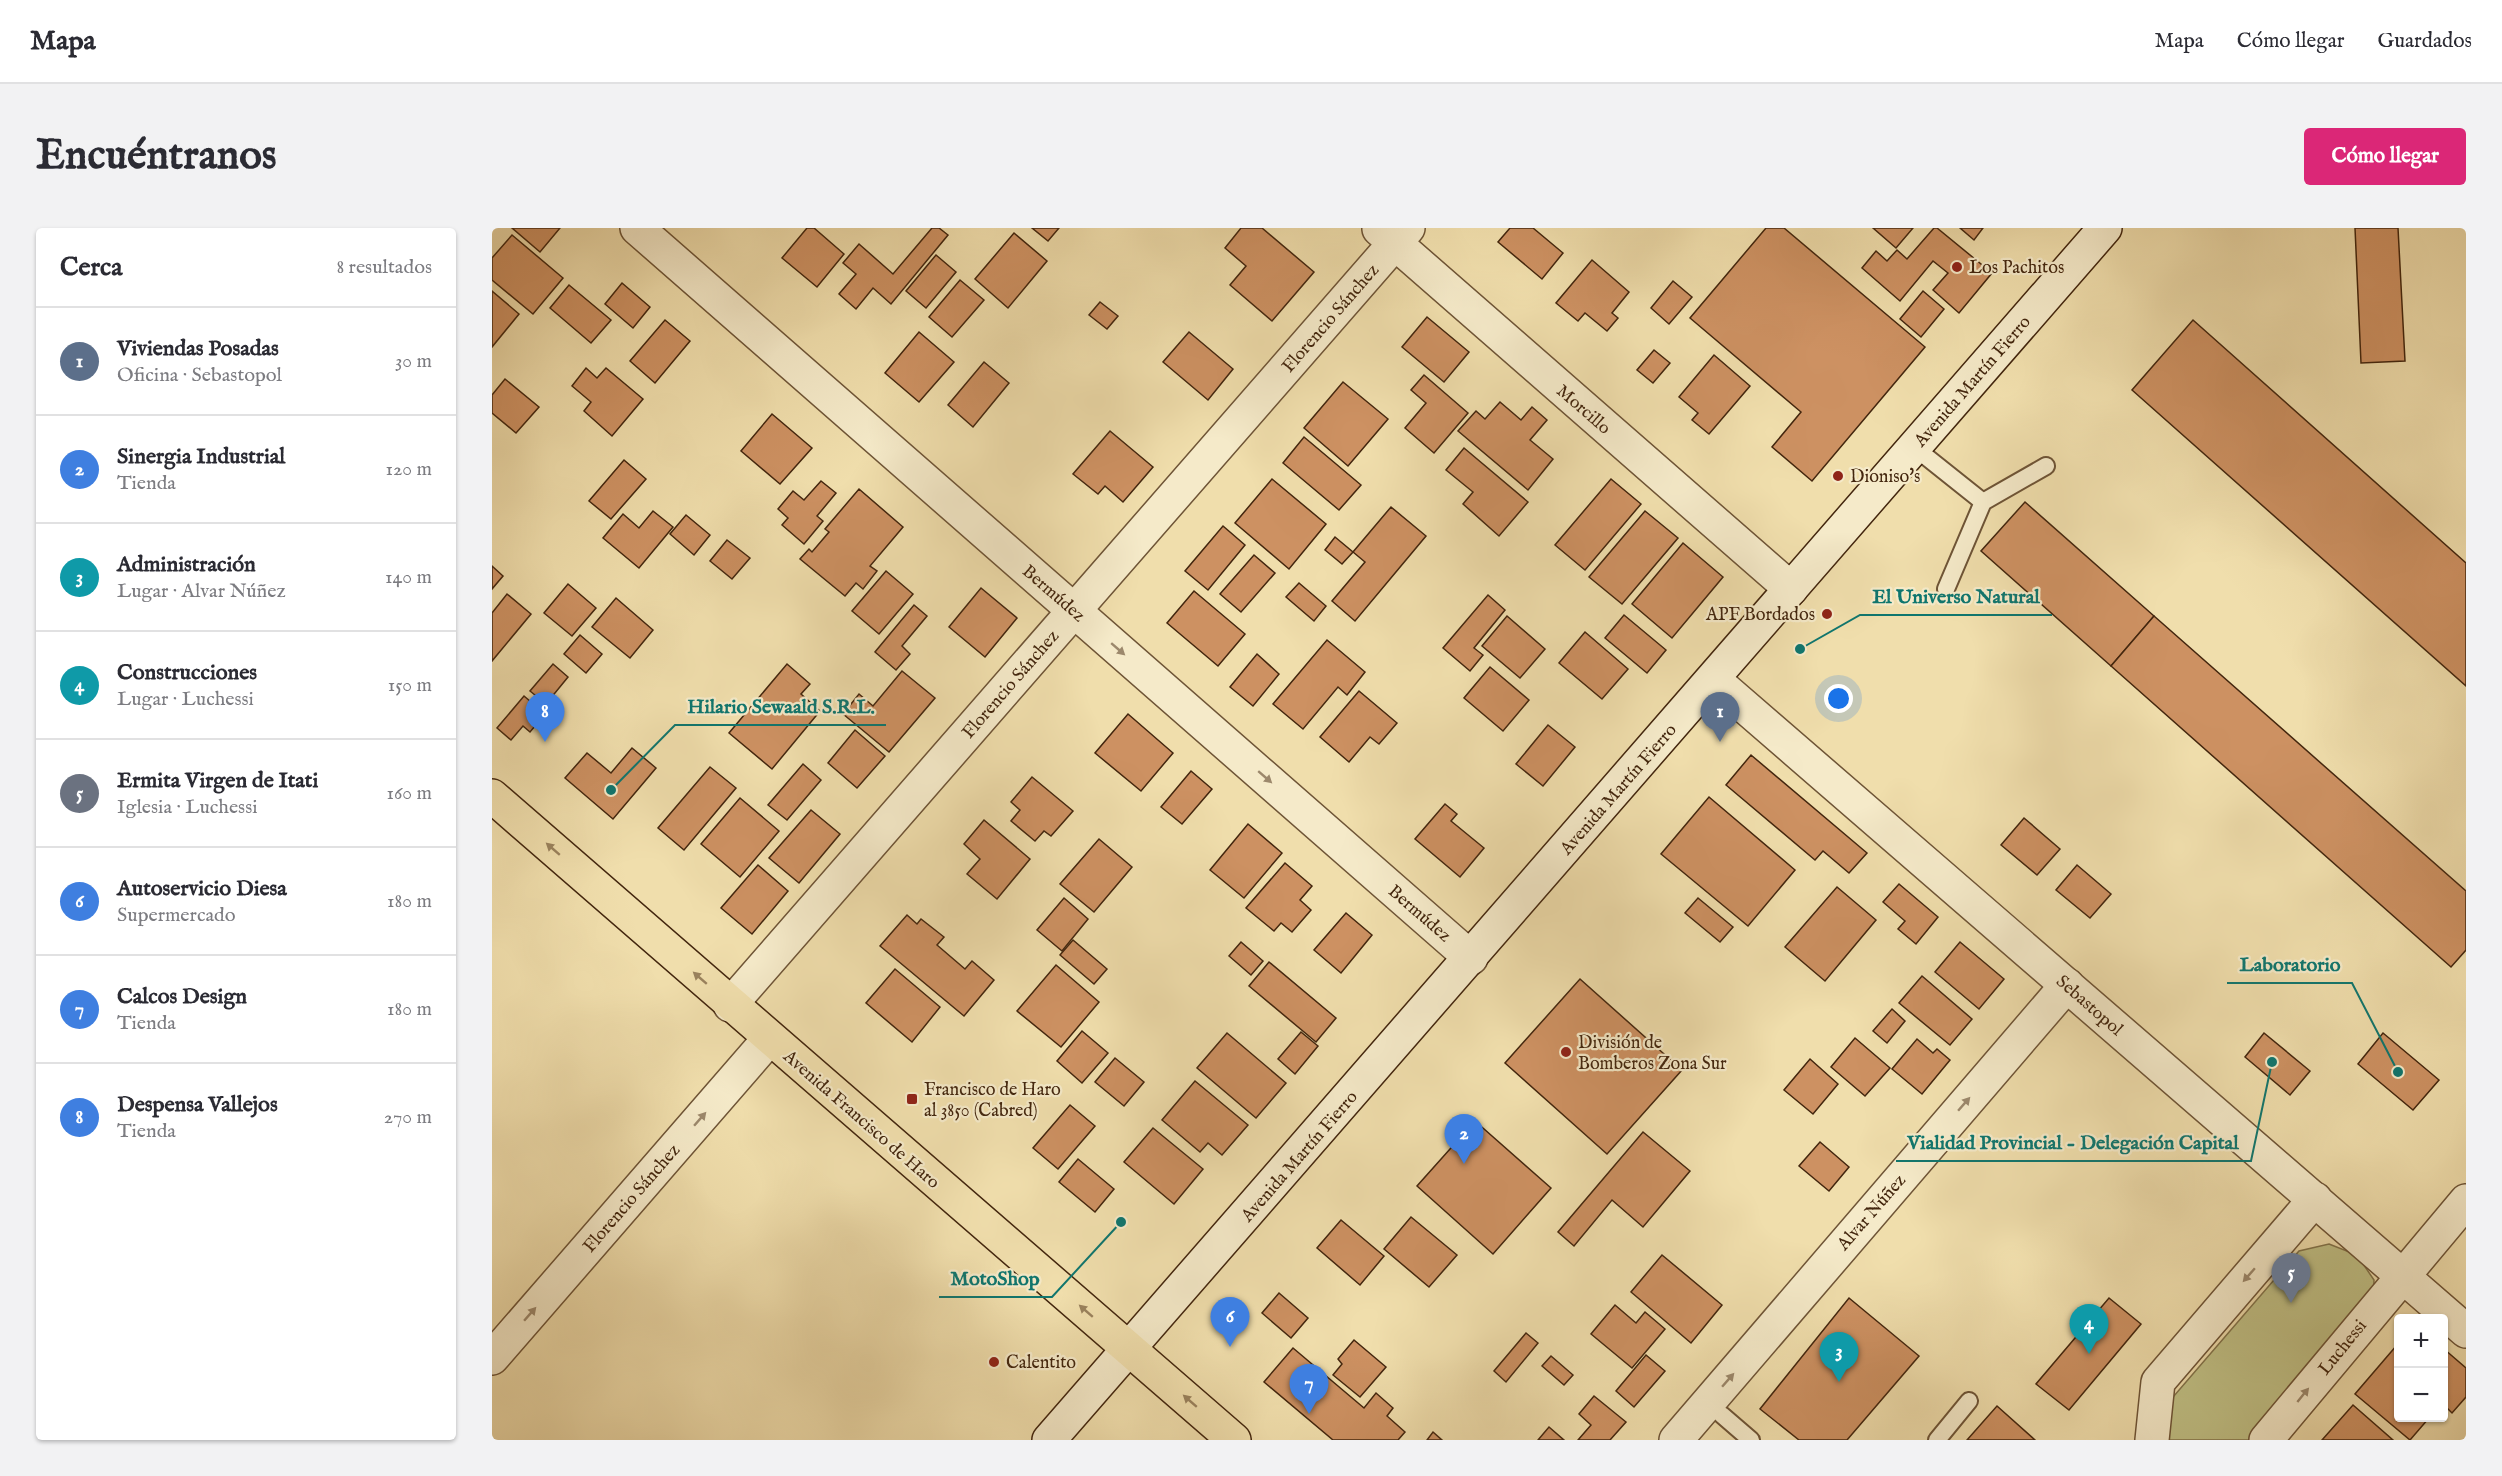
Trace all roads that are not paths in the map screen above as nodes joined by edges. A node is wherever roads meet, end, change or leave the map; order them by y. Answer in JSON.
{"nodes":[{"id":1,"x":637,"y":228,"type":"edge"},
{"id":2,"x":2105,"y":228,"type":"edge"},
{"id":3,"x":1393,"y":233,"type":"edge"},
{"id":4,"x":1914,"y":447,"type":"junction"},
{"id":5,"x":2046,"y":466,"type":"dead end"},
{"id":6,"x":1983,"y":502,"type":"junction"},
{"id":7,"x":1791,"y":590,"type":"junction"},
{"id":8,"x":1946,"y":590,"type":"dead end"},
{"id":9,"x":1074,"y":611,"type":"junction"},
{"id":10,"x":1713,"y":679,"type":"junction"},
{"id":11,"x":492,"y":796,"type":"edge"},
{"id":12,"x":1472,"y":958,"type":"junction"},
{"id":13,"x":2067,"y":985,"type":"junction"},
{"id":14,"x":730,"y":1005,"type":"junction"},
{"id":15,"x":770,"y":1039,"type":"junction"},
{"id":16,"x":2315,"y":1199,"type":"junction"},
{"id":17,"x":2466,"y":1201,"type":"edge"},
{"id":18,"x":2402,"y":1275,"type":"junction"},
{"id":19,"x":2466,"y":1331,"type":"edge"},
{"id":20,"x":1130,"y":1349,"type":"junction"},
{"id":21,"x":492,"y":1358,"type":"edge"},
{"id":22,"x":1969,"y":1401,"type":"dead end"},
{"id":23,"x":1722,"y":1415,"type":"dead end"},
{"id":24,"x":1049,"y":1440,"type":"edge"},
{"id":25,"x":1234,"y":1440,"type":"edge"},
{"id":26,"x":1676,"y":1440,"type":"edge"},
{"id":27,"x":1751,"y":1440,"type":"edge"},
{"id":28,"x":1936,"y":1440,"type":"edge"},
{"id":29,"x":2152,"y":1440,"type":"edge"},
{"id":30,"x":2266,"y":1440,"type":"edge"}],
"edges":[{"from":1,"to":9,"type":"street","name":"Bermúdez"},
{"from":2,"to":4,"type":"street","name":"Avenida Martín Fierro"},
{"from":3,"to":7,"type":"street","name":"Morcillo"},
{"from":3,"to":9,"type":"street","name":"Florencio Sánchez"},
{"from":4,"to":6,"type":"lane"},
{"from":4,"to":7,"type":"street","name":"Avenida Martín Fierro"},
{"from":5,"to":6,"type":"lane"},
{"from":6,"to":8,"type":"lane"},
{"from":7,"to":10,"type":"street","name":"Avenida Martín Fierro"},
{"from":9,"to":12,"type":"street","name":"Bermúdez","one_way":true},
{"from":9,"to":14,"type":"street","name":"Florencio Sánchez"},
{"from":10,"to":12,"type":"street","name":"Avenida Martín Fierro"},
{"from":10,"to":13,"type":"street","name":"Sebastopol"},
{"from":14,"to":11,"type":"main road","name":"Avenida Francisco de Haro","one_way":true},
{"from":12,"to":20,"type":"street","name":"Avenida Martín Fierro"},
{"from":13,"to":16,"type":"street","name":"Sebastopol"},
{"from":26,"to":13,"type":"street","name":"Alvar Núñez","one_way":true},
{"from":14,"to":15,"type":"main road","name":"Avenida Francisco de Haro"},
{"from":20,"to":15,"type":"main road","name":"Avenida Francisco de Haro","one_way":true},
{"from":21,"to":15,"type":"street","name":"Florencio Sánchez","one_way":true},
{"from":16,"to":18,"type":"street","name":"Sebastopol"},
{"from":16,"to":29,"type":"street","one_way":true},
{"from":17,"to":18,"type":"street","name":"Luchessi"},
{"from":18,"to":19,"type":"street","name":"Sebastopol"},
{"from":30,"to":18,"type":"street","name":"Luchessi","one_way":true},
{"from":20,"to":24,"type":"street","name":"Avenida Martín Fierro"},
{"from":25,"to":20,"type":"main road","name":"Avenida Francisco de Haro","one_way":true},
{"from":22,"to":28,"type":"lane"},
{"from":23,"to":27,"type":"lane"}]}
